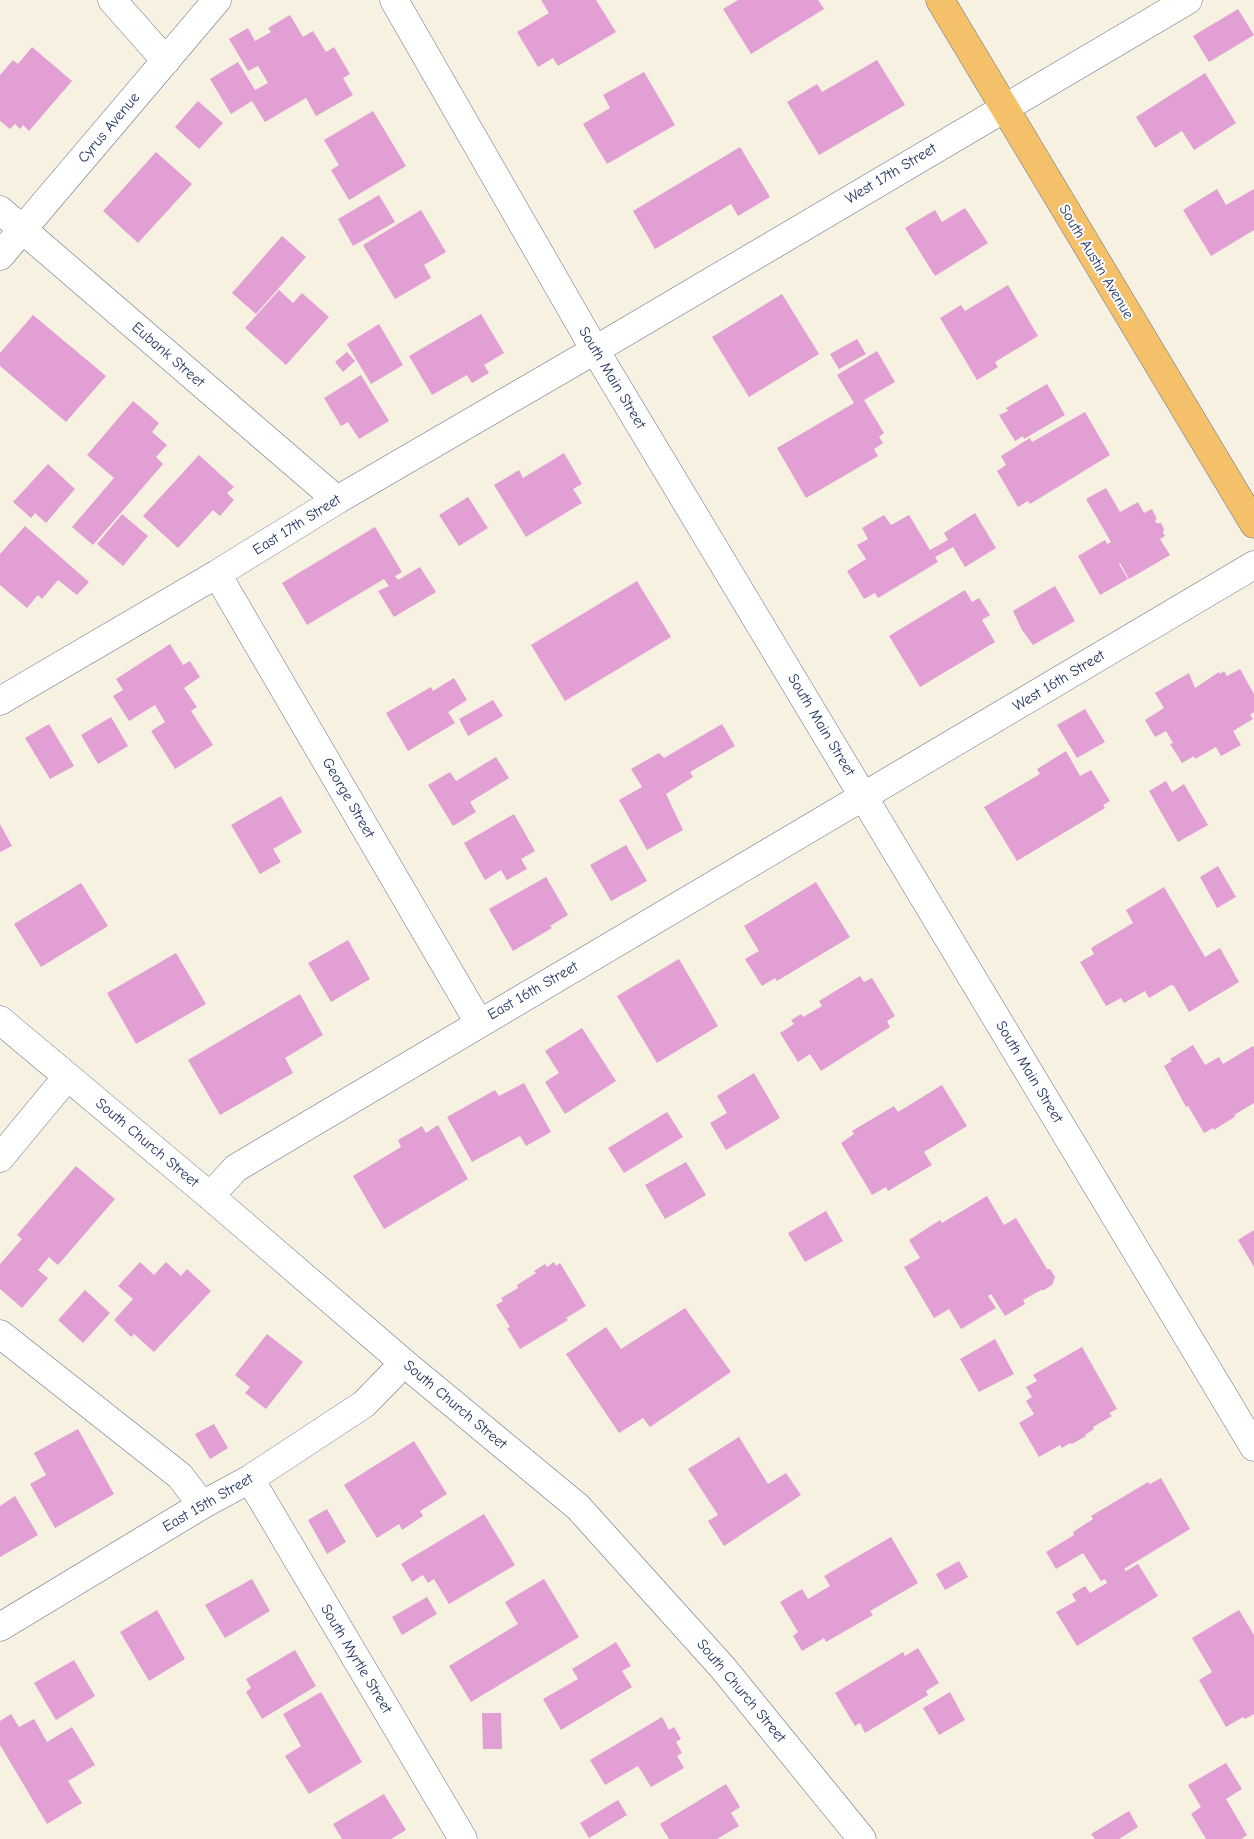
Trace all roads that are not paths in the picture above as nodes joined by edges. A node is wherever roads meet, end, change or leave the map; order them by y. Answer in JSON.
{"nodes":[{"id":1,"x":112,"y":0,"type":"edge"},
{"id":2,"x":218,"y":0,"type":"edge"},
{"id":3,"x":394,"y":0,"type":"edge"},
{"id":4,"x":940,"y":0,"type":"edge"},
{"id":5,"x":1188,"y":0,"type":"edge"},
{"id":6,"x":166,"y":61,"type":"junction"},
{"id":7,"x":1004,"y":108,"type":"junction"},
{"id":8,"x":0,"y":210,"type":"edge"},
{"id":9,"x":23,"y":230,"type":"junction"},
{"id":10,"x":0,"y":256,"type":"edge"},
{"id":11,"x":595,"y":350,"type":"junction"},
{"id":12,"x":336,"y":500,"type":"junction"},
{"id":13,"x":1254,"y":524,"type":"edge"},
{"id":14,"x":1254,"y":565,"type":"edge"},
{"id":15,"x":217,"y":574,"type":"junction"},
{"id":16,"x":0,"y":701,"type":"edge"},
{"id":17,"x":863,"y":796,"type":"junction"},
{"id":18,"x":0,"y":1020,"type":"edge"},
{"id":19,"x":479,"y":1023,"type":"junction"},
{"id":20,"x":67,"y":1077,"type":"junction"},
{"id":21,"x":0,"y":1158,"type":"edge"},
{"id":22,"x":210,"y":1196,"type":"junction"},
{"id":23,"x":0,"y":1334,"type":"edge"},
{"id":24,"x":404,"y":1363,"type":"junction"},
{"id":25,"x":1254,"y":1446,"type":"edge"},
{"id":26,"x":250,"y":1480,"type":"junction"},
{"id":27,"x":202,"y":1505,"type":"junction"},
{"id":28,"x":0,"y":1627,"type":"edge"},
{"id":29,"x":463,"y":1839,"type":"edge"},
{"id":30,"x":862,"y":1839,"type":"edge"}],
"edges":[{"from":1,"to":6,"type":"street"},
{"from":2,"to":6,"type":"street","name":"Cyrus Avenue"},
{"from":3,"to":11,"type":"street","name":"South Main Street"},
{"from":4,"to":7,"type":"main road","name":"South Austin Avenue"},
{"from":5,"to":7,"type":"street","name":"West 17th Street"},
{"from":6,"to":9,"type":"street","name":"Cyrus Avenue"},
{"from":7,"to":11,"type":"street","name":"West 17th Street"},
{"from":7,"to":13,"type":"main road","name":"South Austin Avenue"},
{"from":8,"to":9,"type":"street","name":"Eubank Street"},
{"from":9,"to":10,"type":"street","name":"Cyrus Avenue"},
{"from":9,"to":12,"type":"street","name":"Eubank Street"},
{"from":11,"to":12,"type":"street","name":"East 17th Street"},
{"from":11,"to":17,"type":"street","name":"South Main Street"},
{"from":12,"to":15,"type":"street","name":"East 17th Street"},
{"from":14,"to":17,"type":"street","name":"West 16th Street"},
{"from":15,"to":16,"type":"street","name":"East 17th Street"},
{"from":15,"to":19,"type":"street","name":"George Street"},
{"from":17,"to":19,"type":"street","name":"East 16th Street"},
{"from":17,"to":25,"type":"street","name":"South Main Street"},
{"from":18,"to":20,"type":"street","name":"South Church Street"},
{"from":19,"to":22,"type":"street","name":"East 16th Street"},
{"from":20,"to":21,"type":"street"},
{"from":20,"to":22,"type":"street","name":"South Church Street"},
{"from":22,"to":24,"type":"street","name":"South Church Street"},
{"from":23,"to":27,"type":"street"},
{"from":24,"to":26,"type":"street","name":"East 15th Street"},
{"from":24,"to":30,"type":"street","name":"South Church Street"},
{"from":26,"to":27,"type":"street","name":"East 15th Street"},
{"from":26,"to":29,"type":"street","name":"South Myrtle Street"},
{"from":27,"to":28,"type":"street","name":"East 15th Street"}]}
